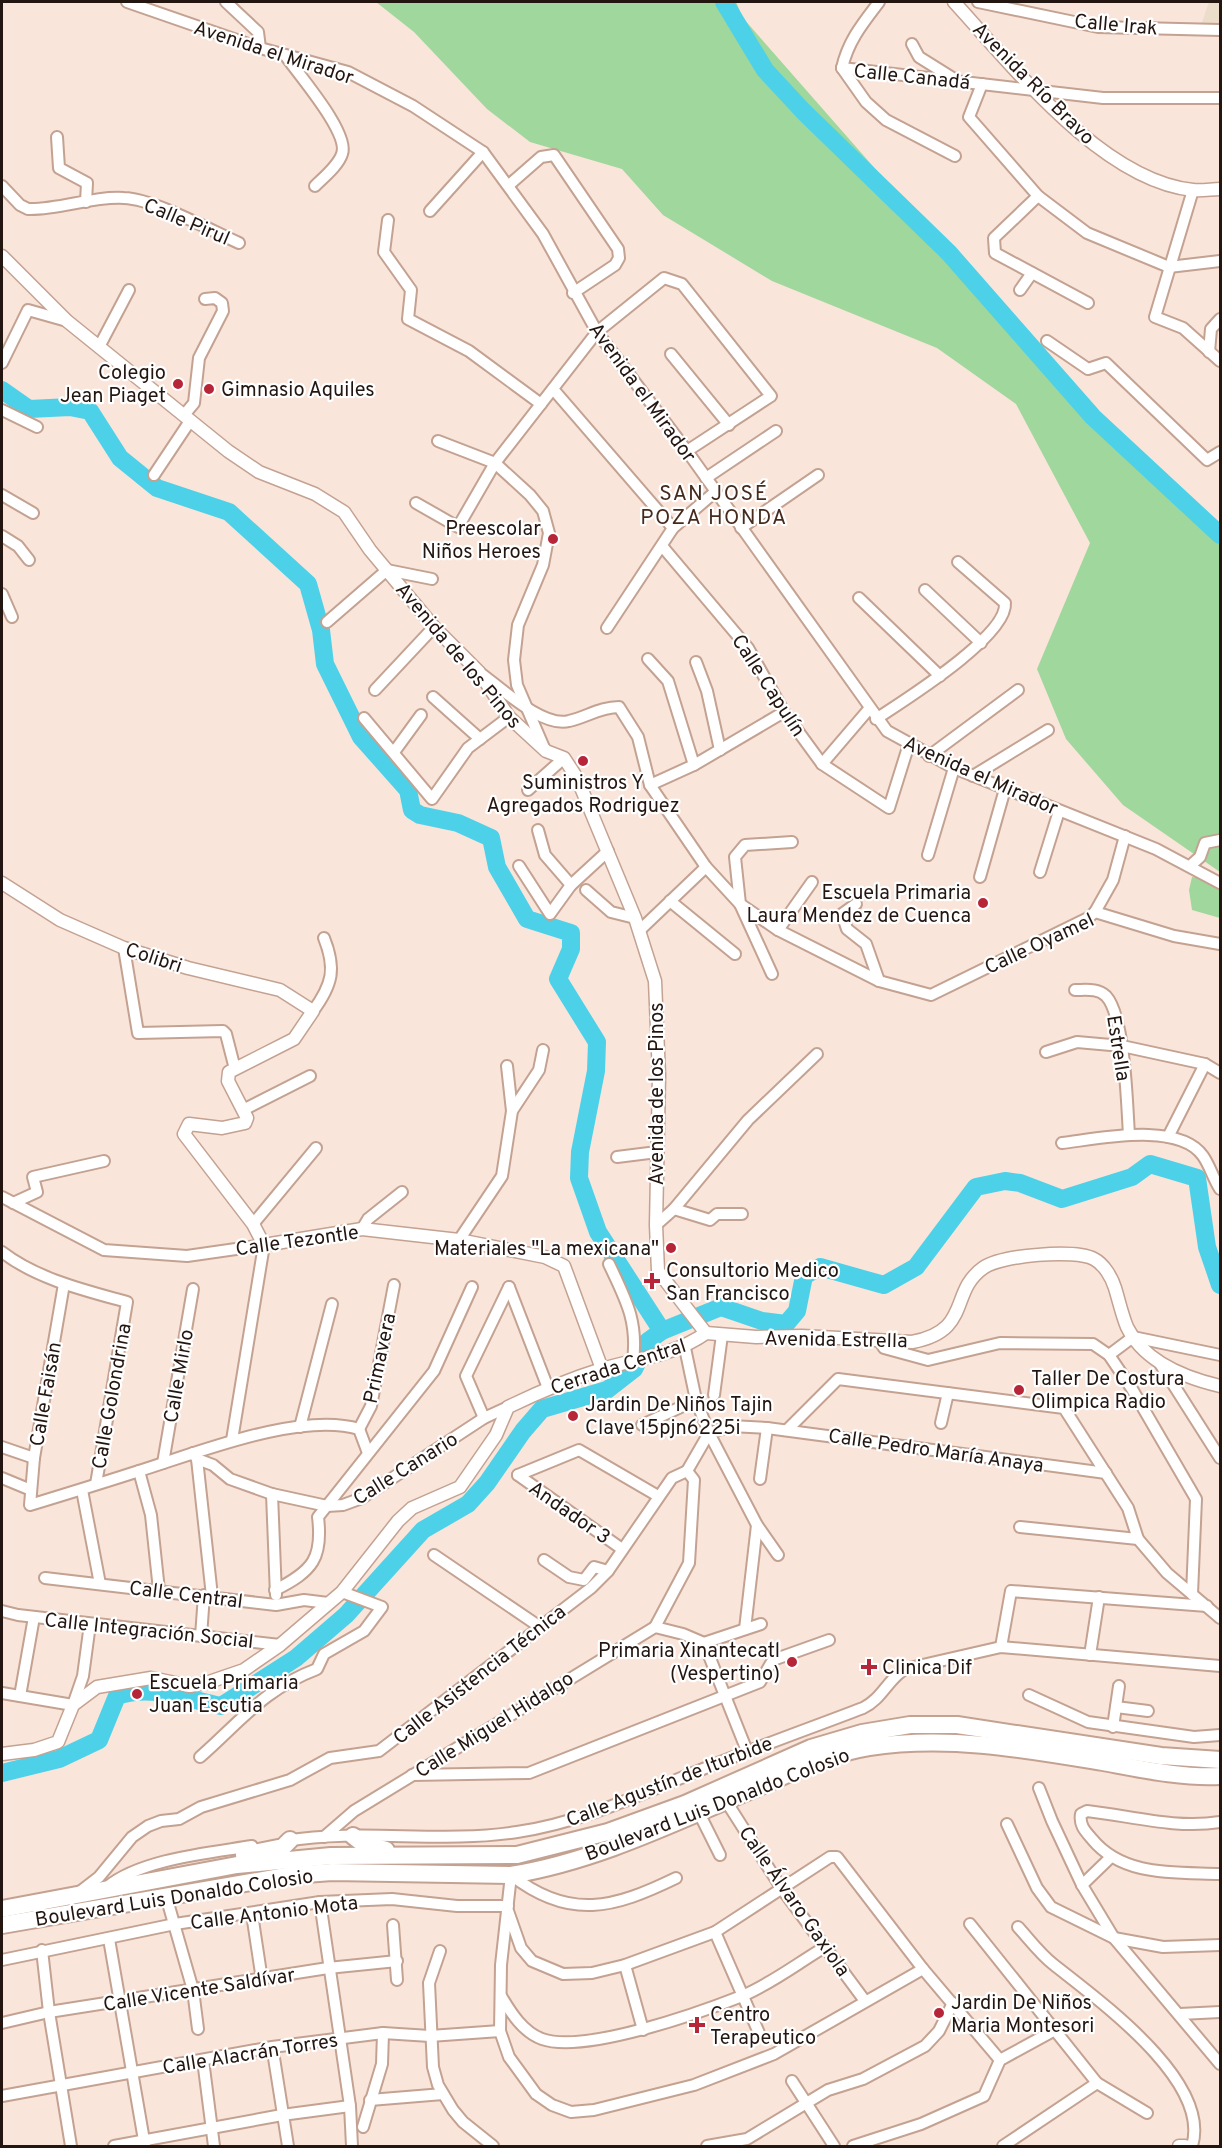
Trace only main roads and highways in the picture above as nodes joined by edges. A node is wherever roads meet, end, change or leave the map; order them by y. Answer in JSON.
{"nodes":[{"id":1,"x":1221,"y":1760,"type":"edge"},
{"id":2,"x":1221,"y":1776,"type":"edge"},
{"id":3,"x":353,"y":1836,"type":"road end"},
{"id":4,"x":290,"y":1840,"type":"road end"},
{"id":5,"x":417,"y":1856,"type":"junction"},
{"id":6,"x":157,"y":1881,"type":"junction"},
{"id":7,"x":2,"y":1909,"type":"edge"},
{"id":8,"x":2,"y":1925,"type":"edge"}],
"edges":[{"from":1,"to":5,"type":"highway","name":"Boulevard Luis Donaldo Colosio"},
{"from":2,"to":8,"type":"highway","name":"Boulevard Luis Donaldo Colosio"},
{"from":3,"to":5,"type":"highway"},
{"from":4,"to":6,"type":"highway"},
{"from":5,"to":6,"type":"highway","name":"Boulevard Luis Donaldo Colosio"},
{"from":6,"to":7,"type":"highway","name":"Boulevard Luis Donaldo Colosio"}]}
